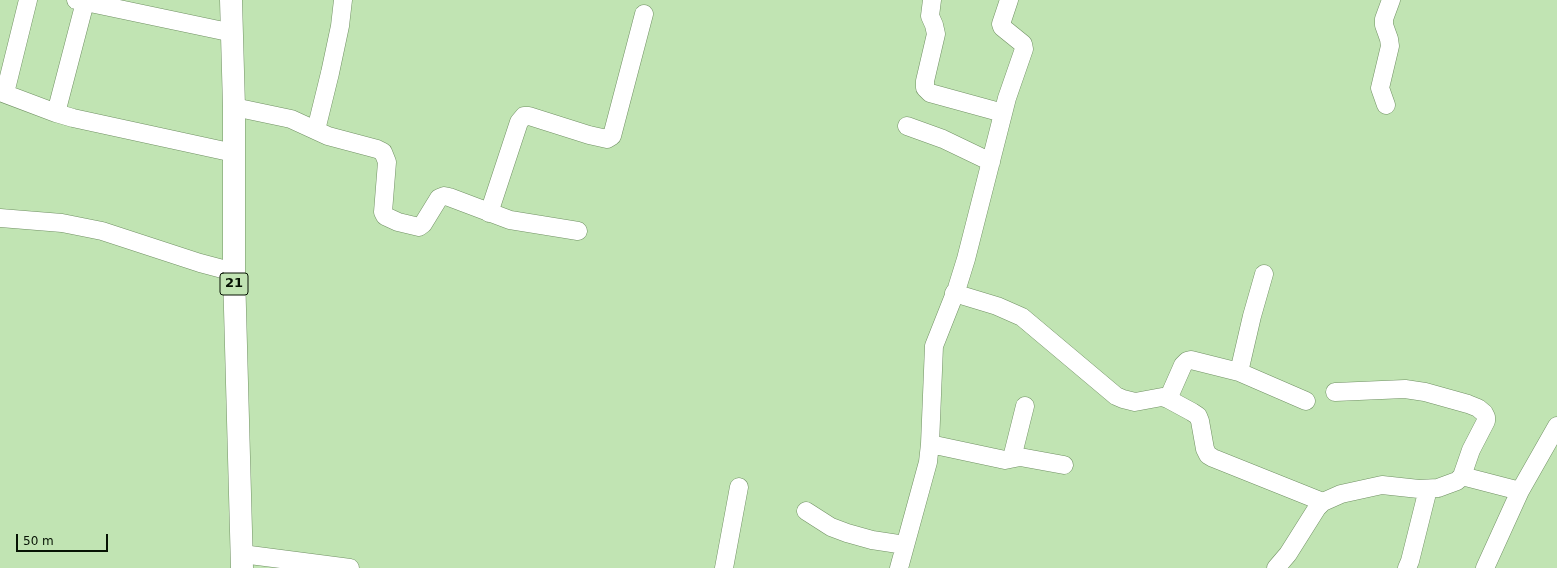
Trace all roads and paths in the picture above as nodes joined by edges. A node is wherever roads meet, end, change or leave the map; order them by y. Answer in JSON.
{"nodes":[{"id":1,"x":28,"y":0,"type":"edge"},
{"id":2,"x":231,"y":0,"type":"edge"},
{"id":3,"x":343,"y":0,"type":"edge"},
{"id":4,"x":932,"y":0,"type":"edge"},
{"id":5,"x":1009,"y":0,"type":"edge"},
{"id":6,"x":1391,"y":0,"type":"edge"},
{"id":7,"x":81,"y":1,"type":"edge"},
{"id":8,"x":644,"y":14,"type":"dead end"},
{"id":9,"x":233,"y":33,"type":"junction"},
{"id":10,"x":2,"y":92,"type":"edge"},
{"id":11,"x":1386,"y":106,"type":"dead end"},
{"id":12,"x":234,"y":107,"type":"junction"},
{"id":13,"x":56,"y":113,"type":"junction"},
{"id":14,"x":1003,"y":114,"type":"junction"},
{"id":15,"x":907,"y":126,"type":"dead end"},
{"id":16,"x":316,"y":130,"type":"junction"},
{"id":17,"x":234,"y":153,"type":"junction"},
{"id":18,"x":991,"y":162,"type":"junction"},
{"id":19,"x":489,"y":213,"type":"junction"},
{"id":20,"x":0,"y":218,"type":"edge"},
{"id":21,"x":578,"y":232,"type":"dead end"},
{"id":22,"x":234,"y":272,"type":"junction"},
{"id":23,"x":1264,"y":274,"type":"dead end"},
{"id":24,"x":956,"y":290,"type":"junction"},
{"id":25,"x":1239,"y":372,"type":"junction"},
{"id":26,"x":1335,"y":392,"type":"dead end"},
{"id":27,"x":1168,"y":399,"type":"junction"},
{"id":28,"x":1306,"y":401,"type":"dead end"},
{"id":29,"x":1025,"y":406,"type":"dead end"},
{"id":30,"x":1557,"y":426,"type":"edge"},
{"id":31,"x":930,"y":444,"type":"junction"},
{"id":32,"x":1012,"y":458,"type":"junction"},
{"id":33,"x":1064,"y":465,"type":"dead end"},
{"id":34,"x":1462,"y":476,"type":"junction"},
{"id":35,"x":740,"y":487,"type":"dead end"},
{"id":36,"x":1428,"y":489,"type":"junction"},
{"id":37,"x":1520,"y":491,"type":"junction"},
{"id":38,"x":1323,"y":502,"type":"junction"},
{"id":39,"x":806,"y":511,"type":"dead end"},
{"id":40,"x":905,"y":545,"type":"junction"},
{"id":41,"x":242,"y":561,"type":"edge"},
{"id":42,"x":270,"y":563,"type":"edge"},
{"id":43,"x":350,"y":568,"type":"edge"},
{"id":44,"x":724,"y":568,"type":"edge"},
{"id":45,"x":899,"y":568,"type":"edge"},
{"id":46,"x":1276,"y":568,"type":"edge"},
{"id":47,"x":1407,"y":568,"type":"edge"},
{"id":48,"x":1485,"y":568,"type":"edge"}],
"edges":[{"from":1,"to":10,"type":"street"},
{"from":2,"to":9,"type":"highway","number":"21"},
{"from":3,"to":16,"type":"street"},
{"from":4,"to":14,"type":"street"},
{"from":5,"to":14,"type":"street"},
{"from":6,"to":11,"type":"street"},
{"from":7,"to":9,"type":"street"},
{"from":7,"to":13,"type":"street"},
{"from":8,"to":19,"type":"street"},
{"from":9,"to":12,"type":"highway","number":"21"},
{"from":10,"to":13,"type":"street"},
{"from":12,"to":16,"type":"street"},
{"from":12,"to":17,"type":"highway","number":"21"},
{"from":13,"to":17,"type":"street"},
{"from":14,"to":18,"type":"street"},
{"from":15,"to":18,"type":"street"},
{"from":16,"to":19,"type":"street"},
{"from":17,"to":22,"type":"highway","number":"21"},
{"from":18,"to":24,"type":"street"},
{"from":19,"to":21,"type":"street"},
{"from":20,"to":22,"type":"street"},
{"from":22,"to":41,"type":"highway","number":"21"},
{"from":23,"to":25,"type":"street"},
{"from":24,"to":27,"type":"street"},
{"from":24,"to":31,"type":"street"},
{"from":25,"to":27,"type":"street"},
{"from":25,"to":28,"type":"street"},
{"from":26,"to":34,"type":"street"},
{"from":27,"to":38,"type":"street"},
{"from":29,"to":32,"type":"street"},
{"from":30,"to":37,"type":"street"},
{"from":31,"to":32,"type":"street"},
{"from":31,"to":40,"type":"street"},
{"from":32,"to":33,"type":"street"},
{"from":34,"to":36,"type":"street"},
{"from":34,"to":37,"type":"street"},
{"from":35,"to":44,"type":"street"},
{"from":36,"to":38,"type":"street"},
{"from":36,"to":47,"type":"street"},
{"from":37,"to":48,"type":"street"},
{"from":38,"to":46,"type":"street"},
{"from":39,"to":40,"type":"street"},
{"from":40,"to":45,"type":"street"},
{"from":41,"to":42,"type":"street"},
{"from":42,"to":43,"type":"street"}]}
